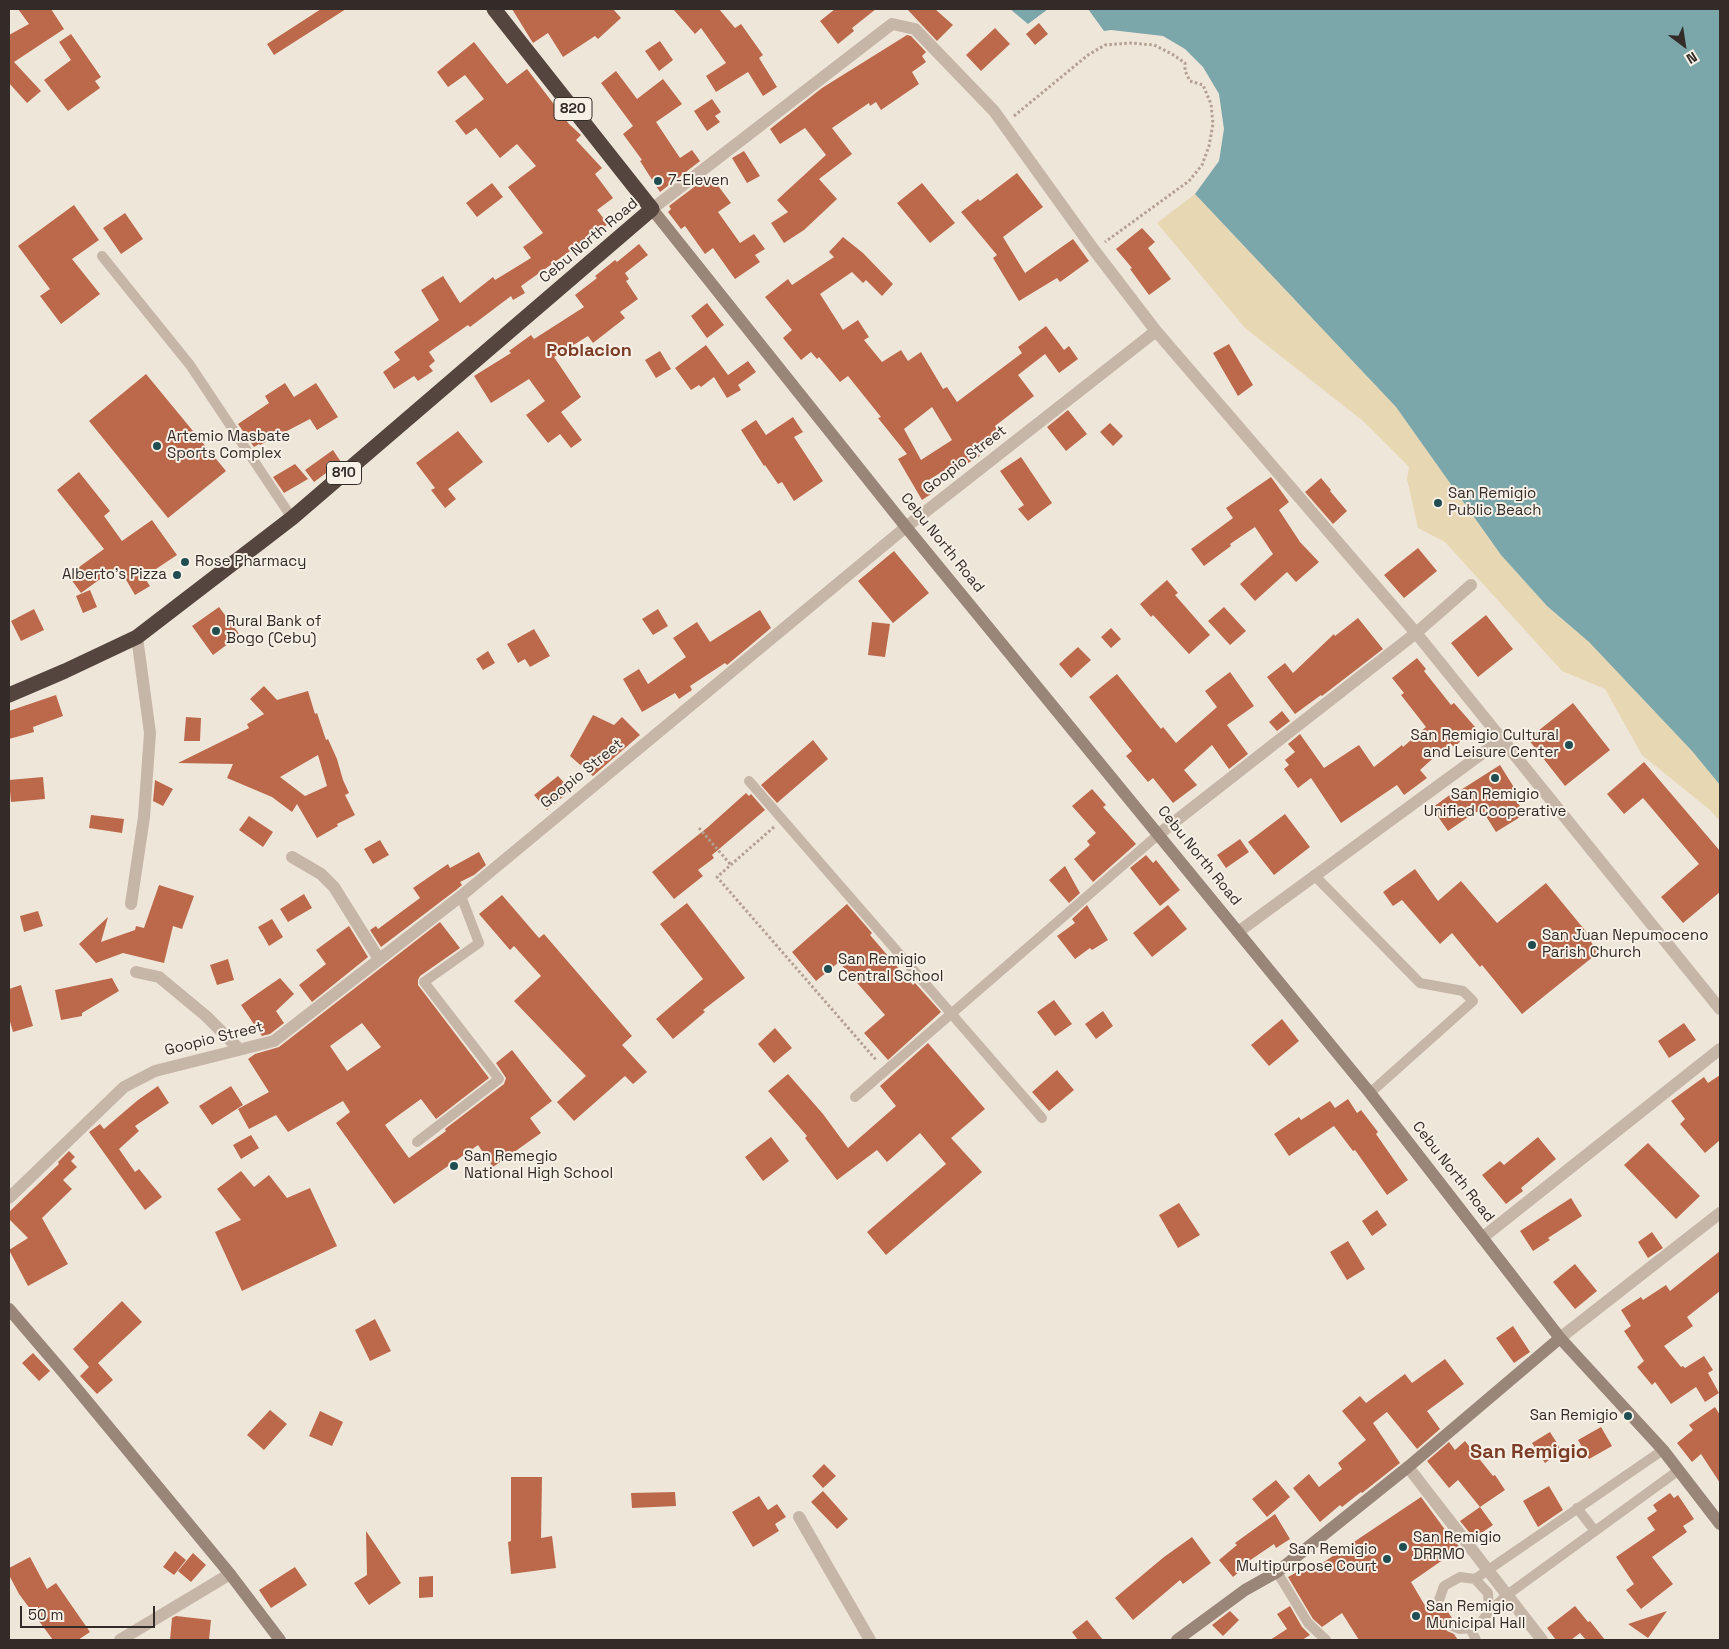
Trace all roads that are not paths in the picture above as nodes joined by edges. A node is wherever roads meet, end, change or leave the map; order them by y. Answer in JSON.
{"nodes":[{"id":1,"x":494,"y":9,"type":"edge"},
{"id":2,"x":652,"y":209,"type":"junction"},
{"id":3,"x":102,"y":256,"type":"dead end"},
{"id":4,"x":1156,"y":331,"type":"junction"},
{"id":5,"x":292,"y":518,"type":"junction"},
{"id":6,"x":906,"y":527,"type":"junction"},
{"id":7,"x":1471,"y":585,"type":"dead end"},
{"id":8,"x":1416,"y":632,"type":"junction"},
{"id":9,"x":137,"y":637,"type":"junction"},
{"id":10,"x":9,"y":695,"type":"edge"},
{"id":11,"x":1502,"y":740,"type":"junction"},
{"id":12,"x":749,"y":781,"type":"dead end"},
{"id":13,"x":1159,"y":834,"type":"junction"},
{"id":14,"x":292,"y":857,"type":"dead end"},
{"id":15,"x":1314,"y":875,"type":"junction"},
{"id":16,"x":461,"y":896,"type":"junction"},
{"id":17,"x":132,"y":904,"type":"dead end"},
{"id":18,"x":1238,"y":932,"type":"junction"},
{"id":19,"x":379,"y":959,"type":"junction"},
{"id":20,"x":136,"y":972,"type":"dead end"},
{"id":21,"x":1720,"y":1009,"type":"edge"},
{"id":22,"x":952,"y":1014,"type":"junction"},
{"id":23,"x":1720,"y":1049,"type":"edge"},
{"id":24,"x":239,"y":1050,"type":"junction"},
{"id":25,"x":1370,"y":1093,"type":"junction"},
{"id":26,"x":855,"y":1097,"type":"dead end"},
{"id":27,"x":1042,"y":1118,"type":"dead end"},
{"id":28,"x":417,"y":1142,"type":"dead end"},
{"id":29,"x":9,"y":1198,"type":"edge"},
{"id":30,"x":1720,"y":1213,"type":"edge"},
{"id":31,"x":1482,"y":1238,"type":"junction"},
{"id":32,"x":9,"y":1309,"type":"edge"},
{"id":33,"x":1560,"y":1338,"type":"junction"},
{"id":34,"x":1663,"y":1450,"type":"junction"},
{"id":35,"x":1408,"y":1467,"type":"junction"},
{"id":36,"x":1679,"y":1470,"type":"junction"},
{"id":37,"x":1578,"y":1508,"type":"junction"},
{"id":38,"x":799,"y":1517,"type":"dead end"},
{"id":39,"x":1720,"y":1524,"type":"edge"},
{"id":40,"x":1595,"y":1531,"type":"junction"},
{"id":41,"x":1487,"y":1570,"type":"junction"},
{"id":42,"x":1276,"y":1572,"type":"junction"},
{"id":43,"x":230,"y":1574,"type":"junction"},
{"id":44,"x":1475,"y":1579,"type":"junction"},
{"id":45,"x":1507,"y":1595,"type":"junction"},
{"id":46,"x":1438,"y":1603,"type":"dead end"},
{"id":47,"x":1488,"y":1612,"type":"junction"},
{"id":48,"x":1450,"y":1625,"type":"dead end"},
{"id":49,"x":1470,"y":1628,"type":"junction"},
{"id":50,"x":276,"y":1638,"type":"edge"},
{"id":51,"x":120,"y":1640,"type":"edge"},
{"id":52,"x":870,"y":1640,"type":"edge"},
{"id":53,"x":1177,"y":1640,"type":"edge"},
{"id":54,"x":1326,"y":1640,"type":"edge"},
{"id":55,"x":1476,"y":1640,"type":"edge"},
{"id":56,"x":1542,"y":1640,"type":"edge"}],
"edges":[{"from":1,"to":2,"type":"highway","number":"820"},
{"from":2,"to":4,"type":"street"},
{"from":2,"to":5,"type":"highway","name":"Cebu North Road","number":"810"},
{"from":2,"to":6,"type":"main road","name":"Cebu North Road"},
{"from":3,"to":5,"type":"lane"},
{"from":4,"to":6,"type":"street","name":"Goopio Street"},
{"from":4,"to":8,"type":"street"},
{"from":5,"to":9,"type":"highway","name":"Cebu North Road","number":"810"},
{"from":6,"to":13,"type":"main road","name":"Cebu North Road"},
{"from":6,"to":16,"type":"street","name":"Goopio Street"},
{"from":7,"to":8,"type":"street"},
{"from":8,"to":11,"type":"street"},
{"from":8,"to":13,"type":"street"},
{"from":9,"to":10,"type":"highway","name":"Cebu North Road","number":"810"},
{"from":9,"to":17,"type":"street"},
{"from":11,"to":15,"type":"street"},
{"from":11,"to":21,"type":"street"},
{"from":12,"to":22,"type":"lane"},
{"from":13,"to":18,"type":"main road","name":"Cebu North Road"},
{"from":13,"to":22,"type":"lane"},
{"from":14,"to":19,"type":"street"},
{"from":15,"to":18,"type":"street"},
{"from":15,"to":25,"type":"lane"},
{"from":16,"to":19,"type":"street","name":"Goopio Street"},
{"from":16,"to":28,"type":"lane"},
{"from":18,"to":25,"type":"main road","name":"Cebu North Road"},
{"from":19,"to":24,"type":"street","name":"Goopio Street"},
{"from":20,"to":24,"type":"street"},
{"from":22,"to":26,"type":"lane"},
{"from":22,"to":27,"type":"lane"},
{"from":23,"to":31,"type":"street"},
{"from":24,"to":29,"type":"street","name":"Goopio Street"},
{"from":25,"to":31,"type":"main road","name":"Cebu North Road"},
{"from":30,"to":33,"type":"street"},
{"from":31,"to":33,"type":"main road","name":"Cebu North Road"},
{"from":32,"to":43,"type":"main road"},
{"from":33,"to":34,"type":"main road","name":"Cebu North Road"},
{"from":33,"to":35,"type":"main road"},
{"from":34,"to":36,"type":"main road","name":"Cebu North Road"},
{"from":34,"to":37,"type":"lane"},
{"from":35,"to":41,"type":"street"},
{"from":35,"to":42,"type":"main road"},
{"from":36,"to":39,"type":"main road","name":"Cebu North Road"},
{"from":36,"to":40,"type":"lane"},
{"from":37,"to":40,"type":"lane"},
{"from":37,"to":41,"type":"lane"},
{"from":38,"to":52,"type":"street"},
{"from":40,"to":45,"type":"lane"},
{"from":41,"to":44,"type":"lane"},
{"from":41,"to":45,"type":"street"},
{"from":42,"to":53,"type":"main road"},
{"from":42,"to":54,"type":"lane"},
{"from":43,"to":50,"type":"main road"},
{"from":43,"to":51,"type":"street"},
{"from":44,"to":46,"type":"lane"},
{"from":44,"to":47,"type":"lane"},
{"from":45,"to":47,"type":"lane"},
{"from":45,"to":56,"type":"street"},
{"from":47,"to":49,"type":"lane"},
{"from":48,"to":49,"type":"lane"},
{"from":49,"to":55,"type":"lane"}]}
